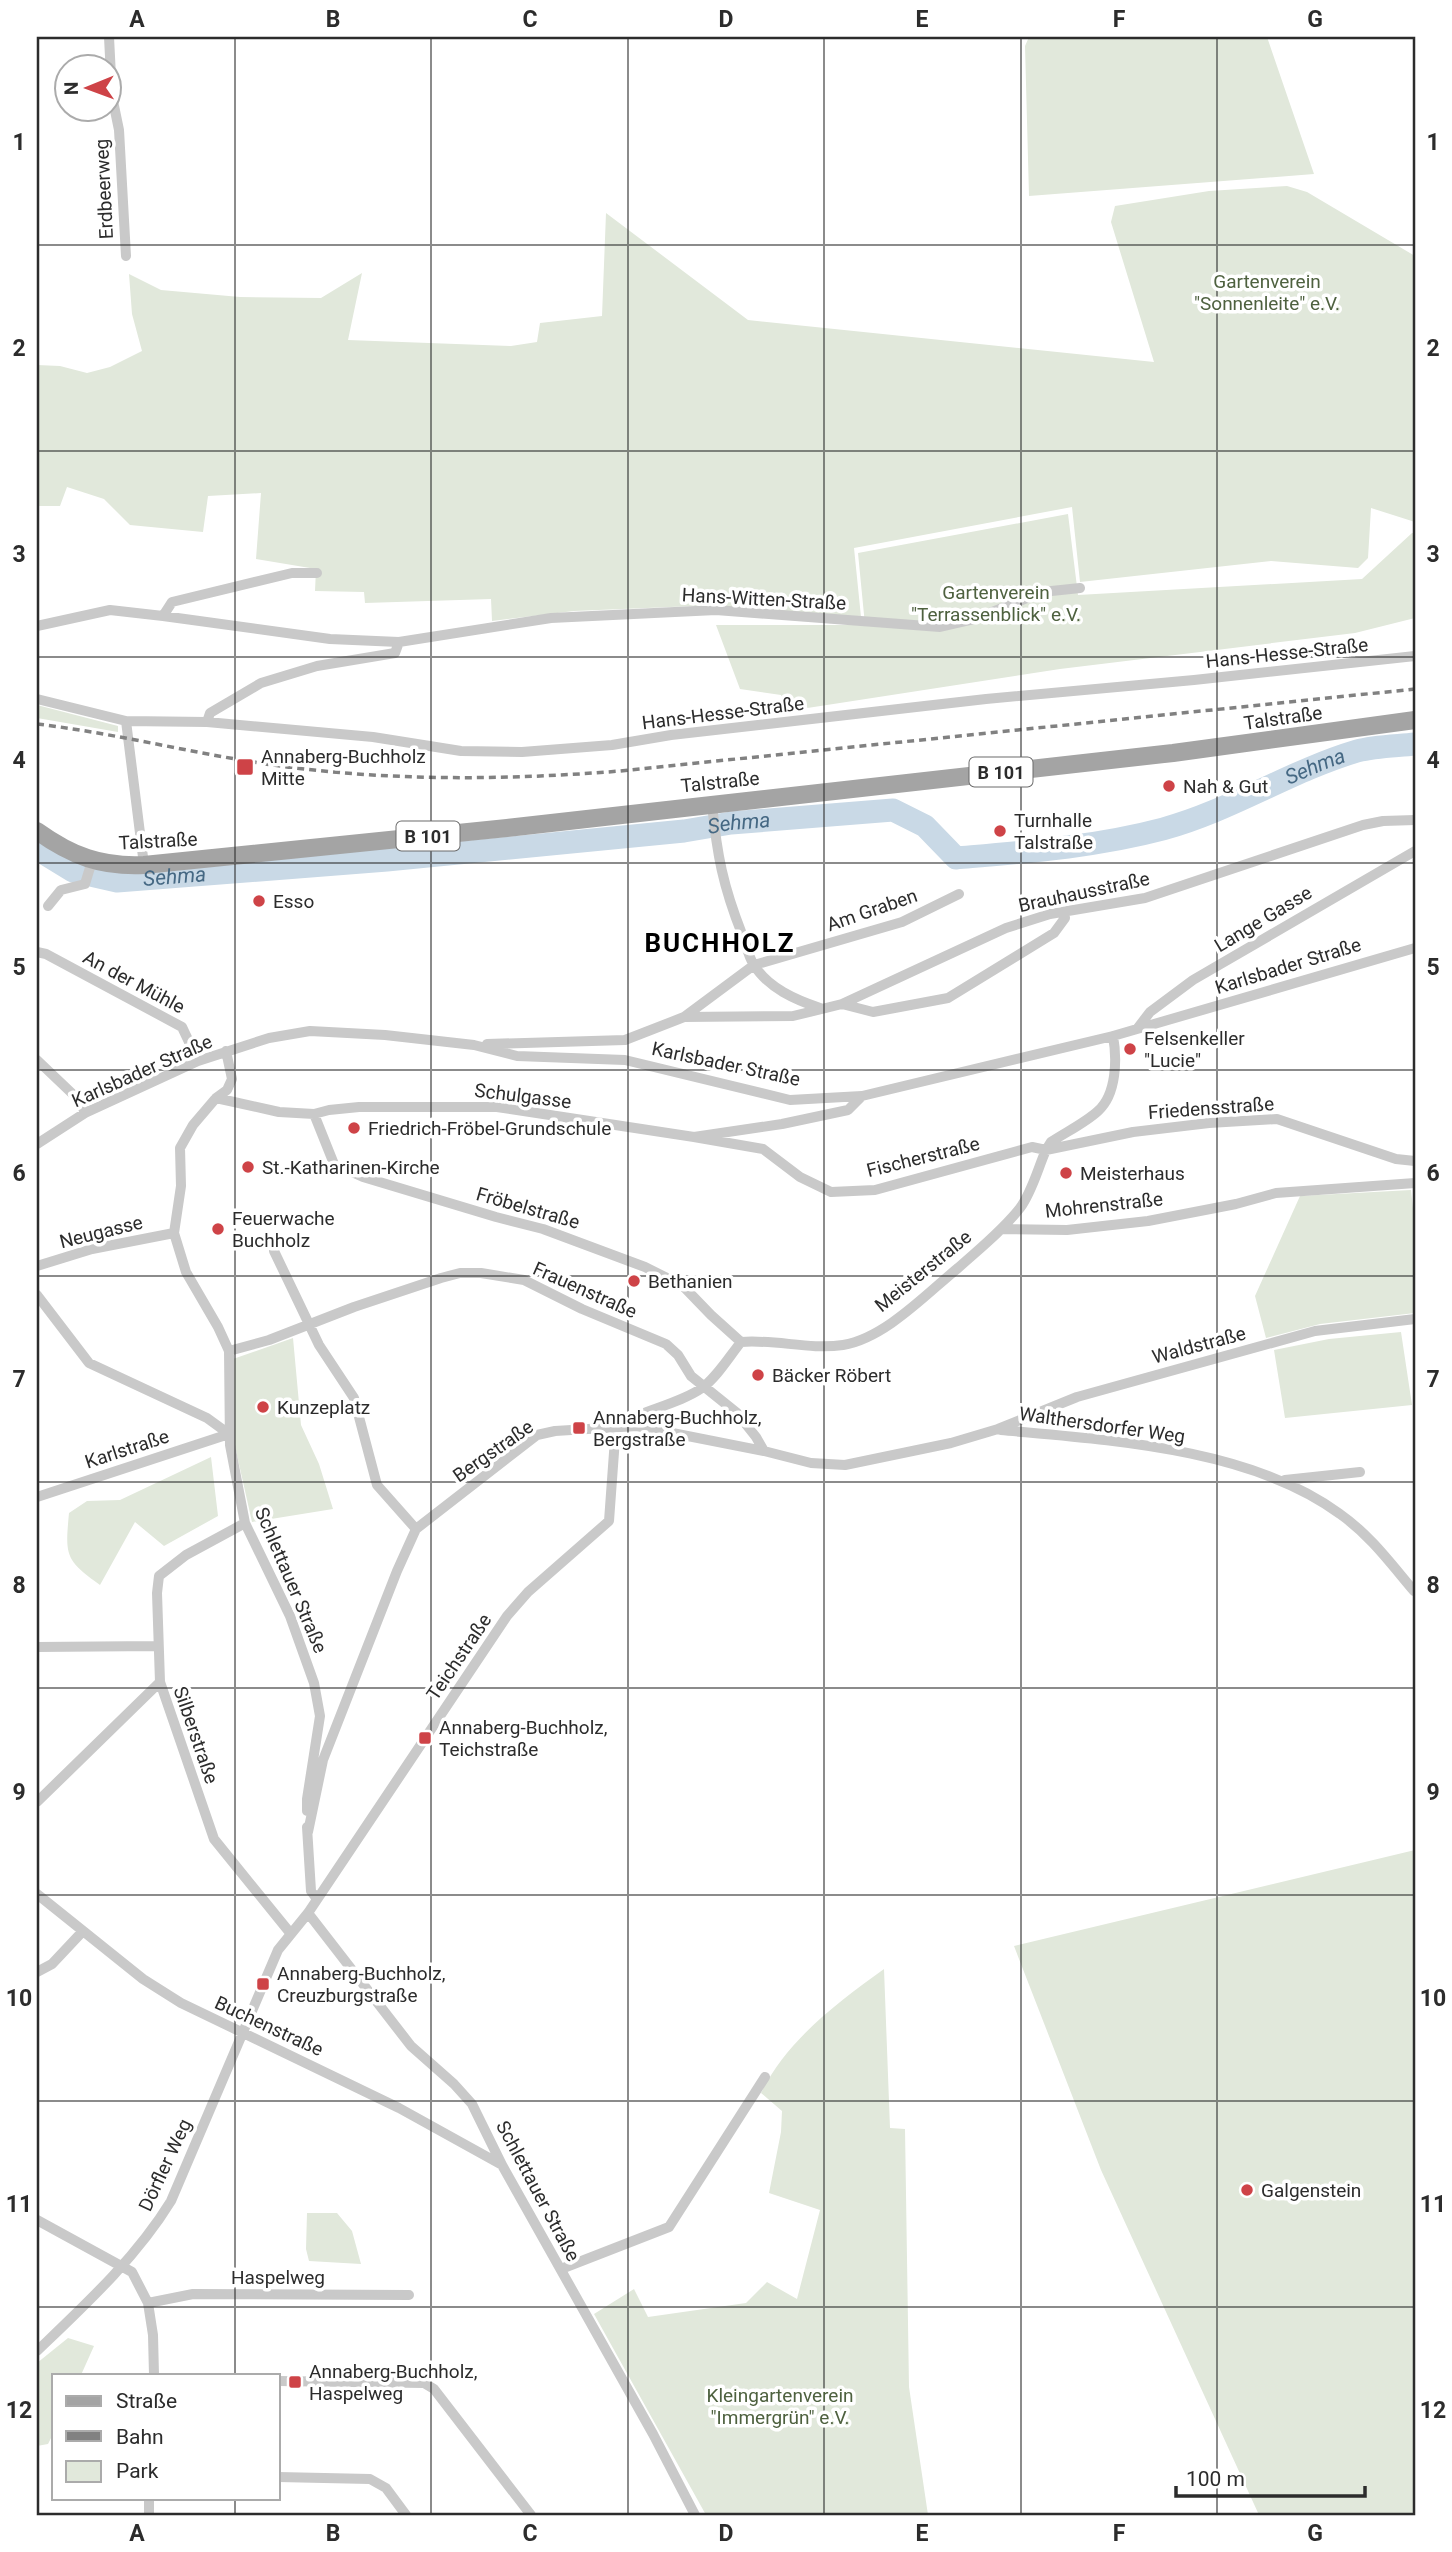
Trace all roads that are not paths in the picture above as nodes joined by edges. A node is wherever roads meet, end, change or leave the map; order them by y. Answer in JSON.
{"nodes":[{"id":1,"x":109,"y":37,"type":"edge"},
{"id":2,"x":126,"y":256,"type":"dead end"},
{"id":3,"x":317,"y":572,"type":"dead end"},
{"id":4,"x":1080,"y":588,"type":"dead end"},
{"id":5,"x":163,"y":616,"type":"junction"},
{"id":6,"x":37,"y":626,"type":"edge"},
{"id":7,"x":399,"y":642,"type":"junction"},
{"id":8,"x":1415,"y":656,"type":"edge"},
{"id":9,"x":37,"y":699,"type":"edge"},
{"id":10,"x":1415,"y":720,"type":"edge"},
{"id":11,"x":126,"y":721,"type":"junction"},
{"id":12,"x":207,"y":722,"type":"junction"},
{"id":13,"x":712,"y":808,"type":"junction"},
{"id":14,"x":1415,"y":820,"type":"edge"},
{"id":15,"x":37,"y":831,"type":"edge"},
{"id":16,"x":1415,"y":851,"type":"edge"},
{"id":17,"x":91,"y":865,"type":"junction"},
{"id":18,"x":144,"y":865,"type":"junction"},
{"id":19,"x":959,"y":894,"type":"dead end"},
{"id":20,"x":48,"y":906,"type":"dead end"},
{"id":21,"x":1064,"y":912,"type":"junction"},
{"id":22,"x":1415,"y":948,"type":"edge"},
{"id":23,"x":37,"y":952,"type":"edge"},
{"id":24,"x":754,"y":965,"type":"junction"},
{"id":25,"x":842,"y":1004,"type":"junction"},
{"id":26,"x":820,"y":1008,"type":"junction"},
{"id":27,"x":684,"y":1017,"type":"junction"},
{"id":28,"x":1137,"y":1029,"type":"junction"},
{"id":29,"x":1113,"y":1036,"type":"junction"},
{"id":30,"x":474,"y":1045,"type":"junction"},
{"id":31,"x":226,"y":1051,"type":"junction"},
{"id":32,"x":37,"y":1060,"type":"edge"},
{"id":33,"x":198,"y":1060,"type":"junction"},
{"id":34,"x":862,"y":1096,"type":"junction"},
{"id":35,"x":216,"y":1098,"type":"junction"},
{"id":36,"x":85,"y":1113,"type":"junction"},
{"id":37,"x":314,"y":1114,"type":"junction"},
{"id":38,"x":694,"y":1137,"type":"junction"},
{"id":39,"x":37,"y":1144,"type":"edge"},
{"id":40,"x":1046,"y":1150,"type":"junction"},
{"id":41,"x":1415,"y":1161,"type":"edge"},
{"id":42,"x":1415,"y":1183,"type":"edge"},
{"id":43,"x":1002,"y":1229,"type":"junction"},
{"id":44,"x":174,"y":1233,"type":"junction"},
{"id":45,"x":274,"y":1251,"type":"dead end"},
{"id":46,"x":37,"y":1266,"type":"edge"},
{"id":47,"x":37,"y":1295,"type":"edge"},
{"id":48,"x":1415,"y":1319,"type":"edge"},
{"id":49,"x":309,"y":1325,"type":"junction"},
{"id":50,"x":741,"y":1342,"type":"junction"},
{"id":51,"x":229,"y":1351,"type":"junction"},
{"id":52,"x":705,"y":1386,"type":"junction"},
{"id":53,"x":616,"y":1425,"type":"junction"},
{"id":54,"x":998,"y":1429,"type":"junction"},
{"id":55,"x":229,"y":1434,"type":"junction"},
{"id":56,"x":764,"y":1451,"type":"junction"},
{"id":57,"x":1360,"y":1472,"type":"dead end"},
{"id":58,"x":1282,"y":1480,"type":"junction"},
{"id":59,"x":37,"y":1497,"type":"edge"},
{"id":60,"x":245,"y":1523,"type":"junction"},
{"id":61,"x":416,"y":1529,"type":"junction"},
{"id":62,"x":1415,"y":1591,"type":"edge"},
{"id":63,"x":158,"y":1646,"type":"junction"},
{"id":64,"x":37,"y":1647,"type":"edge"},
{"id":65,"x":160,"y":1682,"type":"junction"},
{"id":66,"x":37,"y":1802,"type":"edge"},
{"id":67,"x":308,"y":1832,"type":"junction"},
{"id":68,"x":37,"y":1894,"type":"edge"},
{"id":69,"x":317,"y":1899,"type":"junction"},
{"id":70,"x":308,"y":1913,"type":"junction"},
{"id":71,"x":83,"y":1931,"type":"junction"},
{"id":72,"x":291,"y":1934,"type":"junction"},
{"id":73,"x":37,"y":1972,"type":"edge"},
{"id":74,"x":242,"y":2034,"type":"junction"},
{"id":75,"x":765,"y":2077,"type":"dead end"},
{"id":76,"x":502,"y":2165,"type":"junction"},
{"id":77,"x":37,"y":2220,"type":"edge"},
{"id":78,"x":121,"y":2266,"type":"junction"},
{"id":79,"x":561,"y":2269,"type":"junction"},
{"id":80,"x":409,"y":2295,"type":"dead end"},
{"id":81,"x":148,"y":2303,"type":"junction"},
{"id":82,"x":37,"y":2351,"type":"edge"},
{"id":83,"x":153,"y":2374,"type":"edge"},
{"id":84,"x":280,"y":2381,"type":"edge"},
{"id":85,"x":280,"y":2477,"type":"edge"},
{"id":86,"x":406,"y":2515,"type":"edge"},
{"id":87,"x":531,"y":2515,"type":"edge"},
{"id":88,"x":695,"y":2515,"type":"edge"}],
"edges":[{"from":1,"to":2,"type":"street","name":"Erdbeerweg"},
{"from":3,"to":5,"type":"street"},
{"from":4,"to":7,"type":"street","name":"Hans-Witten-Straße"},
{"from":5,"to":6,"type":"street","name":"Hans-Witten-Straße"},
{"from":5,"to":7,"type":"street","name":"Hans-Witten-Straße"},
{"from":7,"to":12,"type":"street","name":"Hans-Witten-Straße"},
{"from":8,"to":12,"type":"street","name":"Hans-Hesse-Straße"},
{"from":9,"to":11,"type":"street","name":"Hans-Hesse-Straße"},
{"from":10,"to":13,"type":"main road","name":"Talstraße","number":"B 101"},
{"from":11,"to":12,"type":"street","name":"Hans-Hesse-Straße"},
{"from":11,"to":18,"type":"street"},
{"from":13,"to":18,"type":"main road","name":"Talstraße","number":"B 101"},
{"from":13,"to":24,"type":"street"},
{"from":14,"to":21,"type":"street","name":"Brauhausstraße"},
{"from":15,"to":17,"type":"main road","name":"Talstraße","number":"B 101"},
{"from":16,"to":28,"type":"street","name":"Lange Gasse"},
{"from":17,"to":18,"type":"main road","name":"Talstraße","number":"B 101"},
{"from":17,"to":20,"type":"street"},
{"from":19,"to":24,"type":"street","name":"Am Graben"},
{"from":21,"to":25,"type":"street","name":"Brauhausstraße"},
{"from":21,"to":25,"type":"street"},
{"from":22,"to":28,"type":"street","name":"Karlsbader Straße"},
{"from":23,"to":33,"type":"street","name":"An der Mühle"},
{"from":24,"to":26,"type":"street"},
{"from":24,"to":27,"type":"street"},
{"from":25,"to":26,"type":"street","name":"Brauhausstraße"},
{"from":26,"to":27,"type":"street","name":"Brauhausstraße"},
{"from":27,"to":30,"type":"street"},
{"from":28,"to":29,"type":"street","name":"Karlsbader Straße"},
{"from":29,"to":34,"type":"street","name":"Karlsbader Straße"},
{"from":29,"to":40,"type":"street","name":"Meisterstraße"},
{"from":30,"to":31,"type":"street","name":"Karlsbader Straße"},
{"from":30,"to":34,"type":"street","name":"Karlsbader Straße"},
{"from":31,"to":33,"type":"street","name":"Karlsbader Straße"},
{"from":31,"to":35,"type":"street","name":"Schlettauer Straße"},
{"from":32,"to":36,"type":"street"},
{"from":33,"to":36,"type":"street","name":"Karlsbader Straße"},
{"from":34,"to":38,"type":"street","name":"Schulgasse"},
{"from":35,"to":37,"type":"street","name":"Schulgasse"},
{"from":35,"to":44,"type":"street","name":"Schlettauer Straße"},
{"from":36,"to":39,"type":"street","name":"Karlsbader Straße"},
{"from":37,"to":38,"type":"street","name":"Schulgasse"},
{"from":37,"to":50,"type":"street","name":"Fröbelstraße"},
{"from":38,"to":40,"type":"street","name":"Fischerstraße"},
{"from":40,"to":41,"type":"street","name":"Friedensstraße"},
{"from":40,"to":43,"type":"street","name":"Meisterstraße"},
{"from":42,"to":43,"type":"street","name":"Mohrenstraße"},
{"from":43,"to":50,"type":"street","name":"Meisterstraße"},
{"from":44,"to":46,"type":"street","name":"Neugasse"},
{"from":44,"to":51,"type":"street","name":"Schlettauer Straße"},
{"from":45,"to":49,"type":"street"},
{"from":47,"to":55,"type":"street"},
{"from":48,"to":54,"type":"street","name":"Waldstraße"},
{"from":49,"to":51,"type":"street","name":"Frauenstraße"},
{"from":49,"to":52,"type":"street","name":"Frauenstraße"},
{"from":49,"to":61,"type":"street"},
{"from":50,"to":52,"type":"street"},
{"from":51,"to":55,"type":"street","name":"Schlettauer Straße"},
{"from":52,"to":53,"type":"street"},
{"from":52,"to":56,"type":"street","name":"Frauenstraße"},
{"from":53,"to":56,"type":"street","name":"Bergstraße"},
{"from":53,"to":61,"type":"street","name":"Bergstraße"},
{"from":53,"to":69,"type":"street","name":"Teichstraße"},
{"from":54,"to":56,"type":"street","name":"Bergstraße"},
{"from":54,"to":58,"type":"street","name":"Walthersdorfer Weg"},
{"from":55,"to":59,"type":"street","name":"Karlstraße"},
{"from":55,"to":60,"type":"street","name":"Schlettauer Straße"},
{"from":57,"to":58,"type":"street","name":"Walthersdorfer Weg"},
{"from":58,"to":62,"type":"street","name":"Walthersdorfer Weg"},
{"from":60,"to":63,"type":"street","name":"Silberstraße"},
{"from":60,"to":67,"type":"street","name":"Schlettauer Straße"},
{"from":61,"to":67,"type":"street","name":"Bergstraße"},
{"from":63,"to":64,"type":"street"},
{"from":63,"to":65,"type":"street","name":"Silberstraße"},
{"from":65,"to":66,"type":"street"},
{"from":65,"to":72,"type":"street","name":"Silberstraße"},
{"from":67,"to":69,"type":"street","name":"Schlettauer Straße"},
{"from":68,"to":71,"type":"street","name":"Buchenstraße"},
{"from":69,"to":70,"type":"street","name":"Teichstraße"},
{"from":70,"to":72,"type":"street","name":"Teichstraße"},
{"from":70,"to":76,"type":"street","name":"Schlettauer Straße"},
{"from":71,"to":73,"type":"street"},
{"from":71,"to":74,"type":"street","name":"Buchenstraße"},
{"from":72,"to":74,"type":"street","name":"Dörfler Weg"},
{"from":74,"to":76,"type":"street","name":"Buchenstraße"},
{"from":74,"to":78,"type":"street","name":"Dörfler Weg"},
{"from":75,"to":79,"type":"street"},
{"from":76,"to":79,"type":"street","name":"Schlettauer Straße"},
{"from":77,"to":78,"type":"street"},
{"from":78,"to":81,"type":"street"},
{"from":78,"to":82,"type":"street","name":"Dörfler Weg"},
{"from":79,"to":88,"type":"street","name":"Schlettauer Straße"},
{"from":80,"to":81,"type":"street","name":"Haspelweg"},
{"from":81,"to":83,"type":"street"},
{"from":84,"to":87,"type":"street"},
{"from":85,"to":86,"type":"street"}]}
